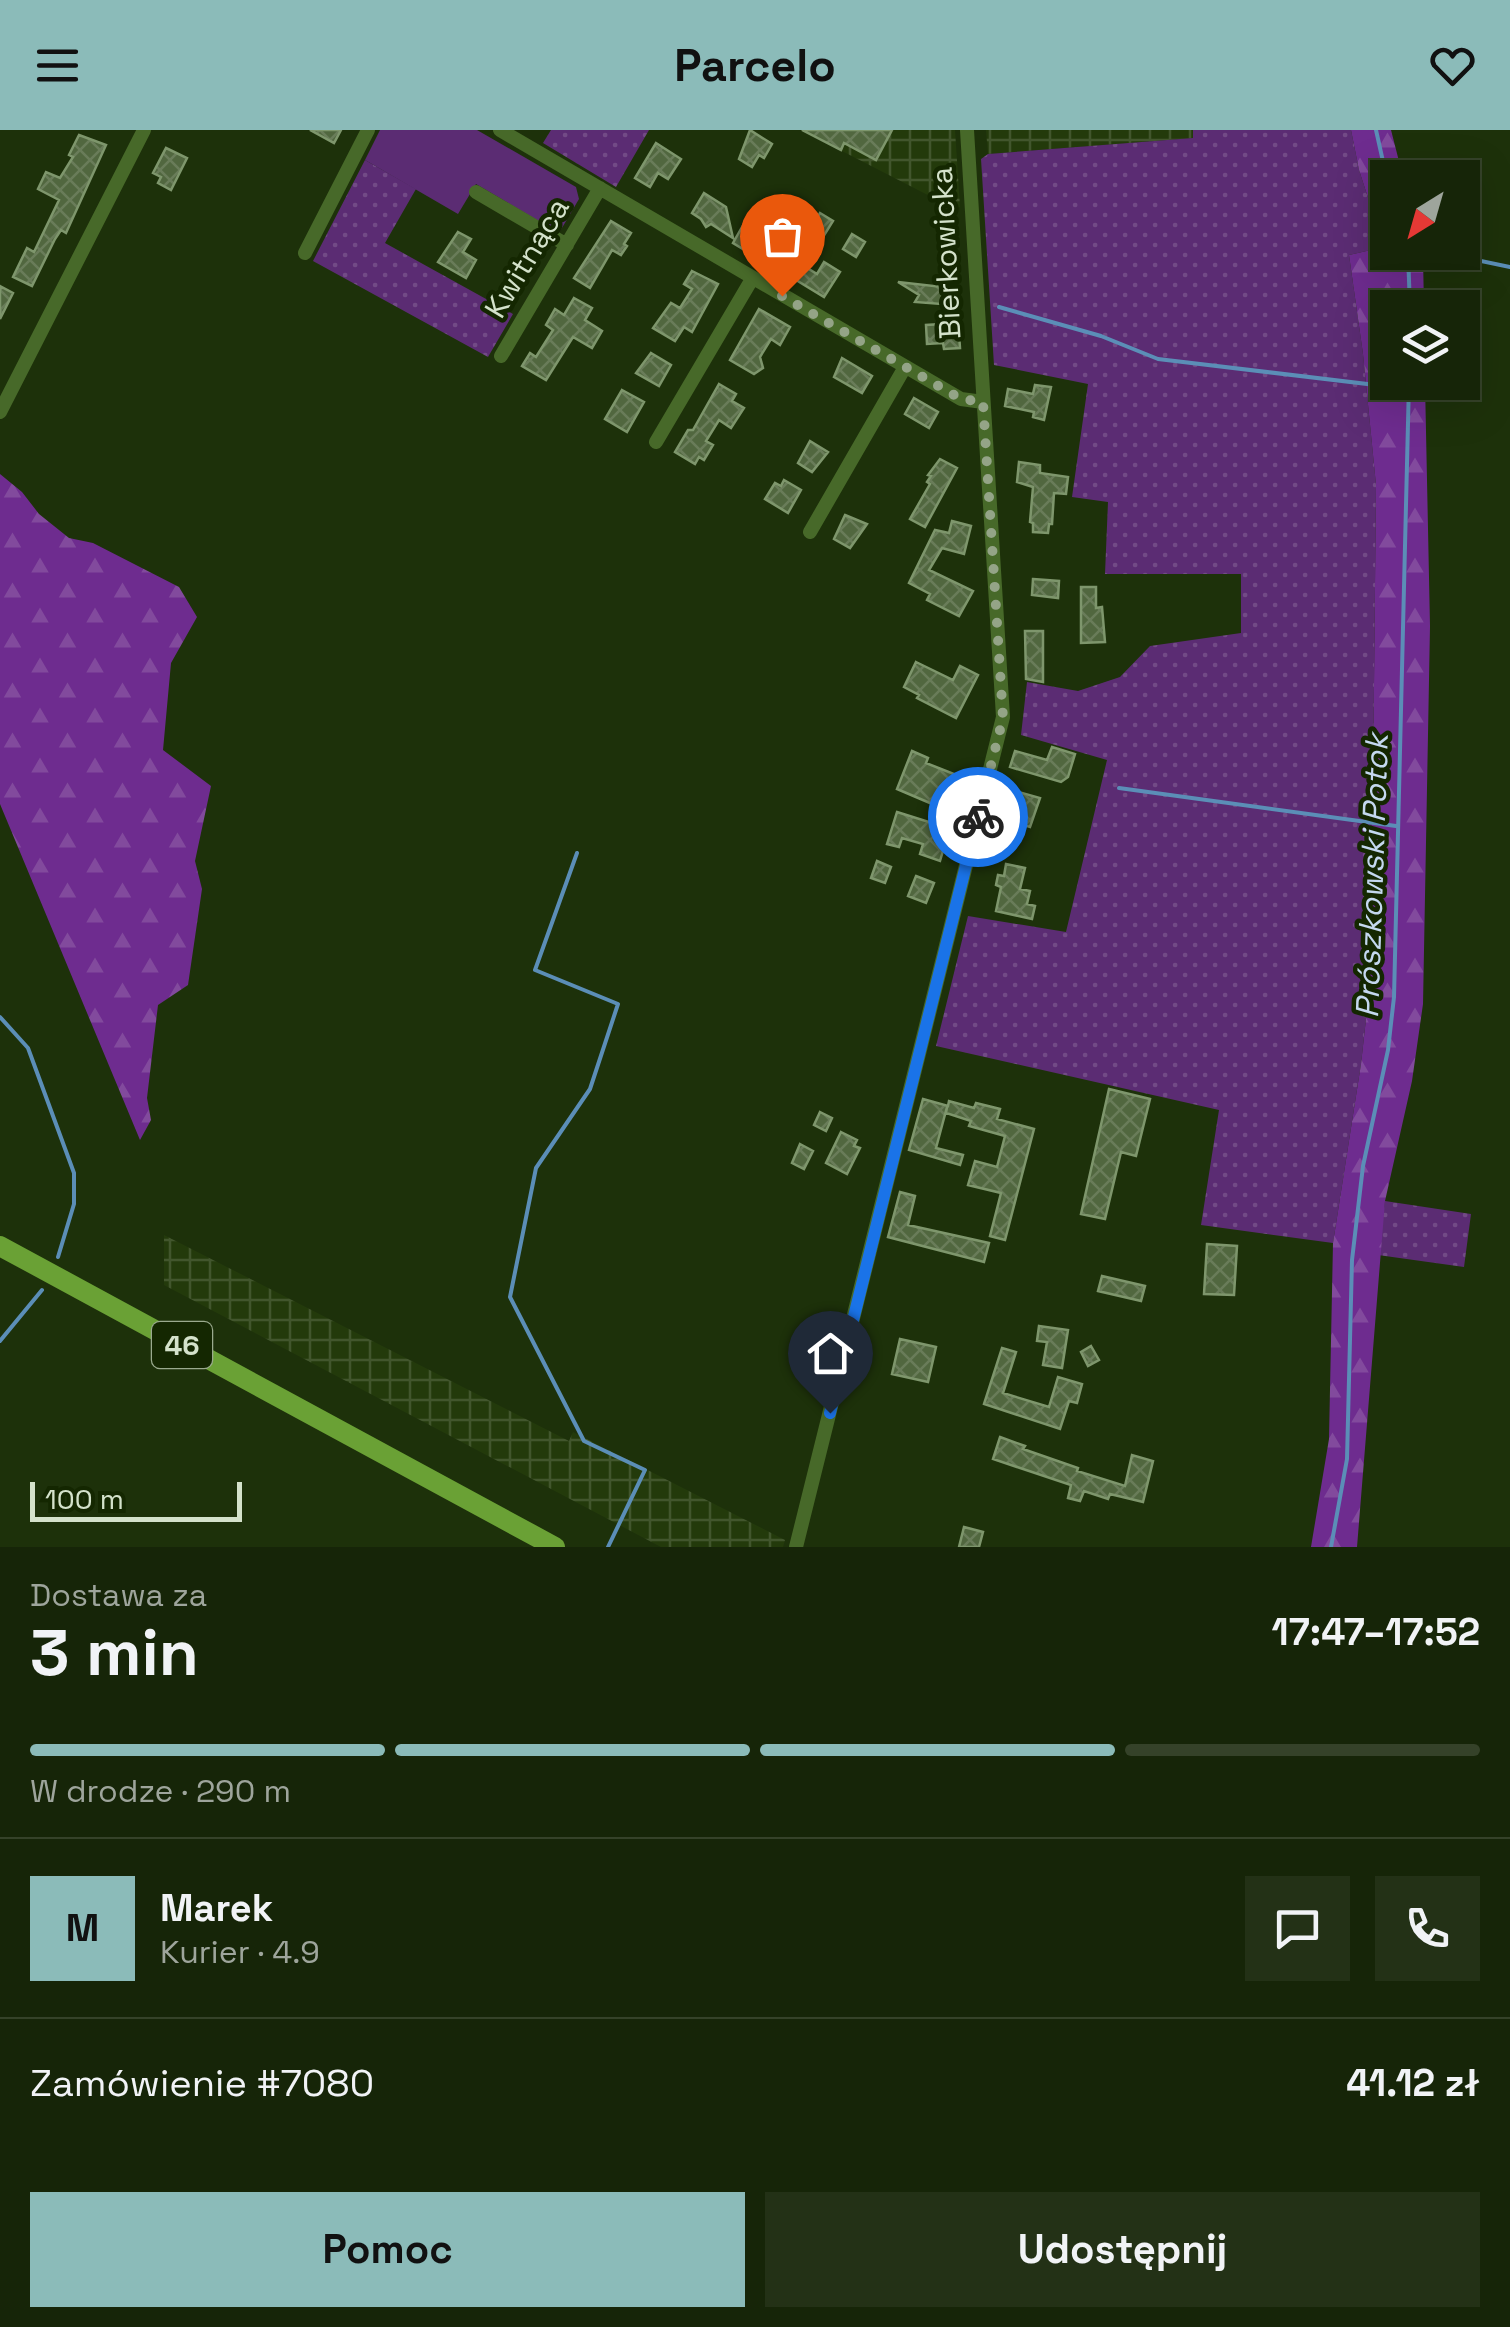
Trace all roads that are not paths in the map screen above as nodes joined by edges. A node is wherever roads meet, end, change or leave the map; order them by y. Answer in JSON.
{"nodes":[{"id":1,"x":144,"y":130,"type":"edge"},
{"id":2,"x":368,"y":130,"type":"edge"},
{"id":3,"x":500,"y":130,"type":"edge"},
{"id":4,"x":966,"y":130,"type":"edge"},
{"id":5,"x":600,"y":188,"type":"junction"},
{"id":6,"x":476,"y":192,"type":"dead end"},
{"id":7,"x":566,"y":245,"type":"junction"},
{"id":8,"x":305,"y":253,"type":"dead end"},
{"id":9,"x":752,"y":279,"type":"junction"},
{"id":10,"x":501,"y":356,"type":"dead end"},
{"id":11,"x":905,"y":367,"type":"junction"},
{"id":12,"x":983,"y":402,"type":"junction"},
{"id":13,"x":0,"y":412,"type":"edge"},
{"id":14,"x":656,"y":442,"type":"dead end"},
{"id":15,"x":810,"y":532,"type":"dead end"},
{"id":16,"x":0,"y":1246,"type":"edge"},
{"id":17,"x":555,"y":1547,"type":"edge"},
{"id":18,"x":796,"y":1547,"type":"edge"}],
"edges":[{"from":1,"to":13,"type":"street"},
{"from":2,"to":8,"type":"street"},
{"from":3,"to":5,"type":"street"},
{"from":4,"to":12,"type":"street","name":"Bierkowicka"},
{"from":5,"to":7,"type":"street","name":"Kwitnąca"},
{"from":5,"to":9,"type":"street"},
{"from":6,"to":7,"type":"street"},
{"from":7,"to":10,"type":"street","name":"Kwitnąca"},
{"from":9,"to":11,"type":"street"},
{"from":9,"to":14,"type":"street"},
{"from":11,"to":12,"type":"street"},
{"from":11,"to":15,"type":"street"},
{"from":12,"to":18,"type":"street","name":"Bierkowicka"},
{"from":16,"to":17,"type":"main road","number":"46"}]}
